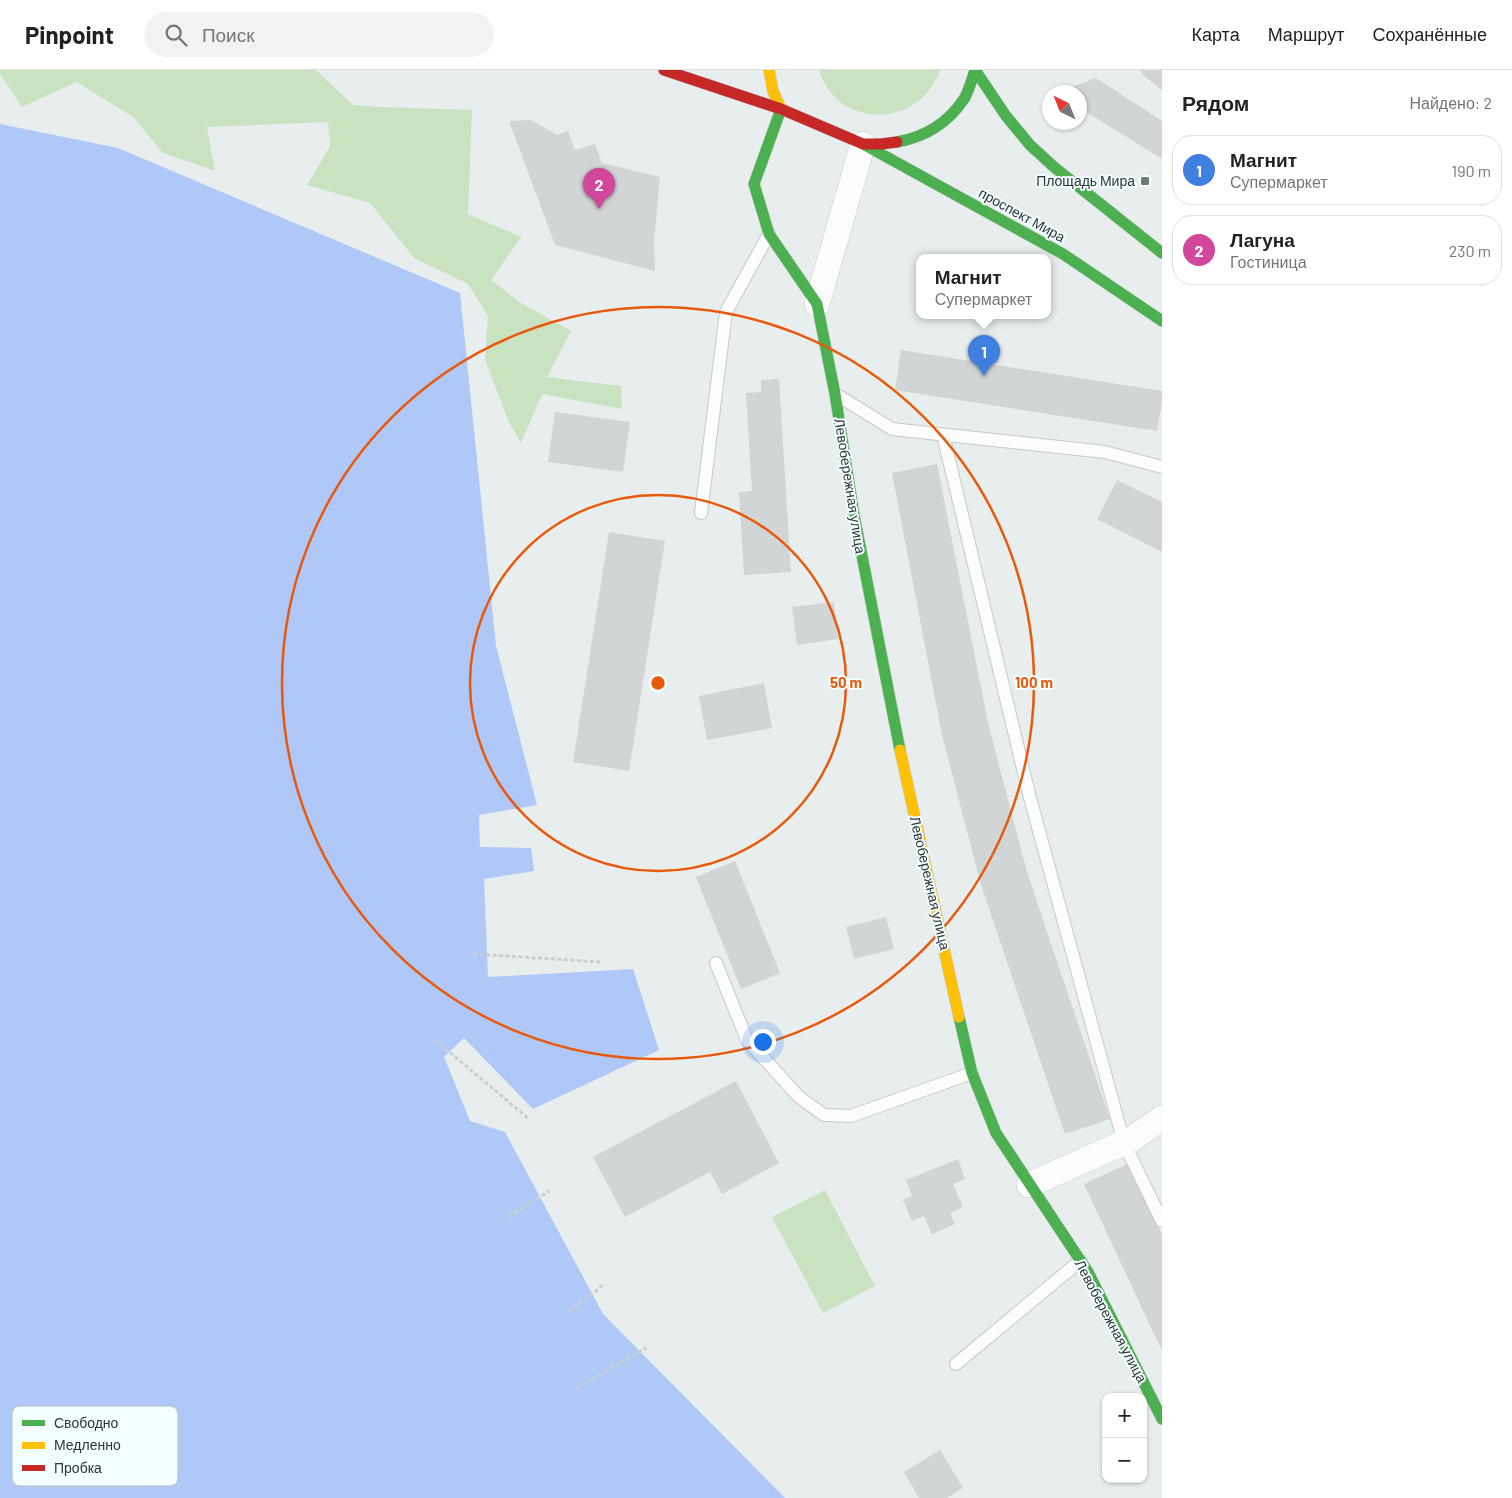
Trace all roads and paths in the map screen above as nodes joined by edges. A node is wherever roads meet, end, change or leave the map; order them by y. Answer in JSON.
{"nodes":[{"id":1,"x":664,"y":70,"type":"edge"},
{"id":2,"x":769,"y":70,"type":"edge"},
{"id":3,"x":975,"y":70,"type":"edge"},
{"id":4,"x":781,"y":109,"type":"junction"},
{"id":5,"x":863,"y":144,"type":"junction"},
{"id":6,"x":769,"y":234,"type":"junction"},
{"id":7,"x":1162,"y":253,"type":"edge"},
{"id":8,"x":817,"y":304,"type":"junction"},
{"id":9,"x":1162,"y":321,"type":"edge"},
{"id":10,"x":835,"y":394,"type":"junction"},
{"id":11,"x":943,"y":435,"type":"junction"},
{"id":12,"x":1162,"y":467,"type":"edge"},
{"id":13,"x":701,"y":513,"type":"dead end"},
{"id":14,"x":473,"y":954,"type":"dead end"},
{"id":15,"x":601,"y":962,"type":"dead end"},
{"id":16,"x":716,"y":963,"type":"dead end"},
{"id":17,"x":435,"y":1040,"type":"dead end"},
{"id":18,"x":972,"y":1073,"type":"junction"},
{"id":19,"x":1162,"y":1118,"type":"edge"},
{"id":20,"x":529,"y":1120,"type":"dead end"},
{"id":21,"x":1124,"y":1143,"type":"junction"},
{"id":22,"x":1029,"y":1185,"type":"junction"},
{"id":23,"x":549,"y":1191,"type":"dead end"},
{"id":24,"x":509,"y":1217,"type":"dead end"},
{"id":25,"x":1162,"y":1221,"type":"edge"},
{"id":26,"x":1080,"y":1261,"type":"junction"},
{"id":27,"x":603,"y":1285,"type":"dead end"},
{"id":28,"x":570,"y":1312,"type":"dead end"},
{"id":29,"x":646,"y":1348,"type":"dead end"},
{"id":30,"x":956,"y":1364,"type":"dead end"},
{"id":31,"x":576,"y":1388,"type":"dead end"},
{"id":32,"x":1162,"y":1419,"type":"edge"}],
"edges":[{"from":1,"to":4,"type":"street"},
{"from":2,"to":4,"type":"street"},
{"from":3,"to":5,"type":"street"},
{"from":3,"to":7,"type":"street"},
{"from":4,"to":5,"type":"street"},
{"from":4,"to":6,"type":"street","name":"Левобережная улица"},
{"from":5,"to":8,"type":"street","name":"Левобережная улица"},
{"from":5,"to":9,"type":"street","name":"проспект Мира"},
{"from":6,"to":8,"type":"street","name":"Левобережная улица"},
{"from":6,"to":13,"type":"lane"},
{"from":8,"to":10,"type":"street","name":"Левобережная улица"},
{"from":10,"to":11,"type":"lane"},
{"from":10,"to":18,"type":"street","name":"Левобережная улица"},
{"from":11,"to":12,"type":"lane"},
{"from":11,"to":21,"type":"lane"},
{"from":14,"to":15,"type":"path"},
{"from":16,"to":18,"type":"lane"},
{"from":17,"to":20,"type":"path"},
{"from":18,"to":22,"type":"street","name":"Левобережная улица"},
{"from":19,"to":21,"type":"street"},
{"from":21,"to":22,"type":"street"},
{"from":21,"to":25,"type":"lane"},
{"from":22,"to":26,"type":"street","name":"Левобережная улица"},
{"from":23,"to":24,"type":"path"},
{"from":26,"to":30,"type":"lane"},
{"from":26,"to":32,"type":"street","name":"Левобережная улица"},
{"from":27,"to":28,"type":"path"},
{"from":29,"to":31,"type":"path"}]}
